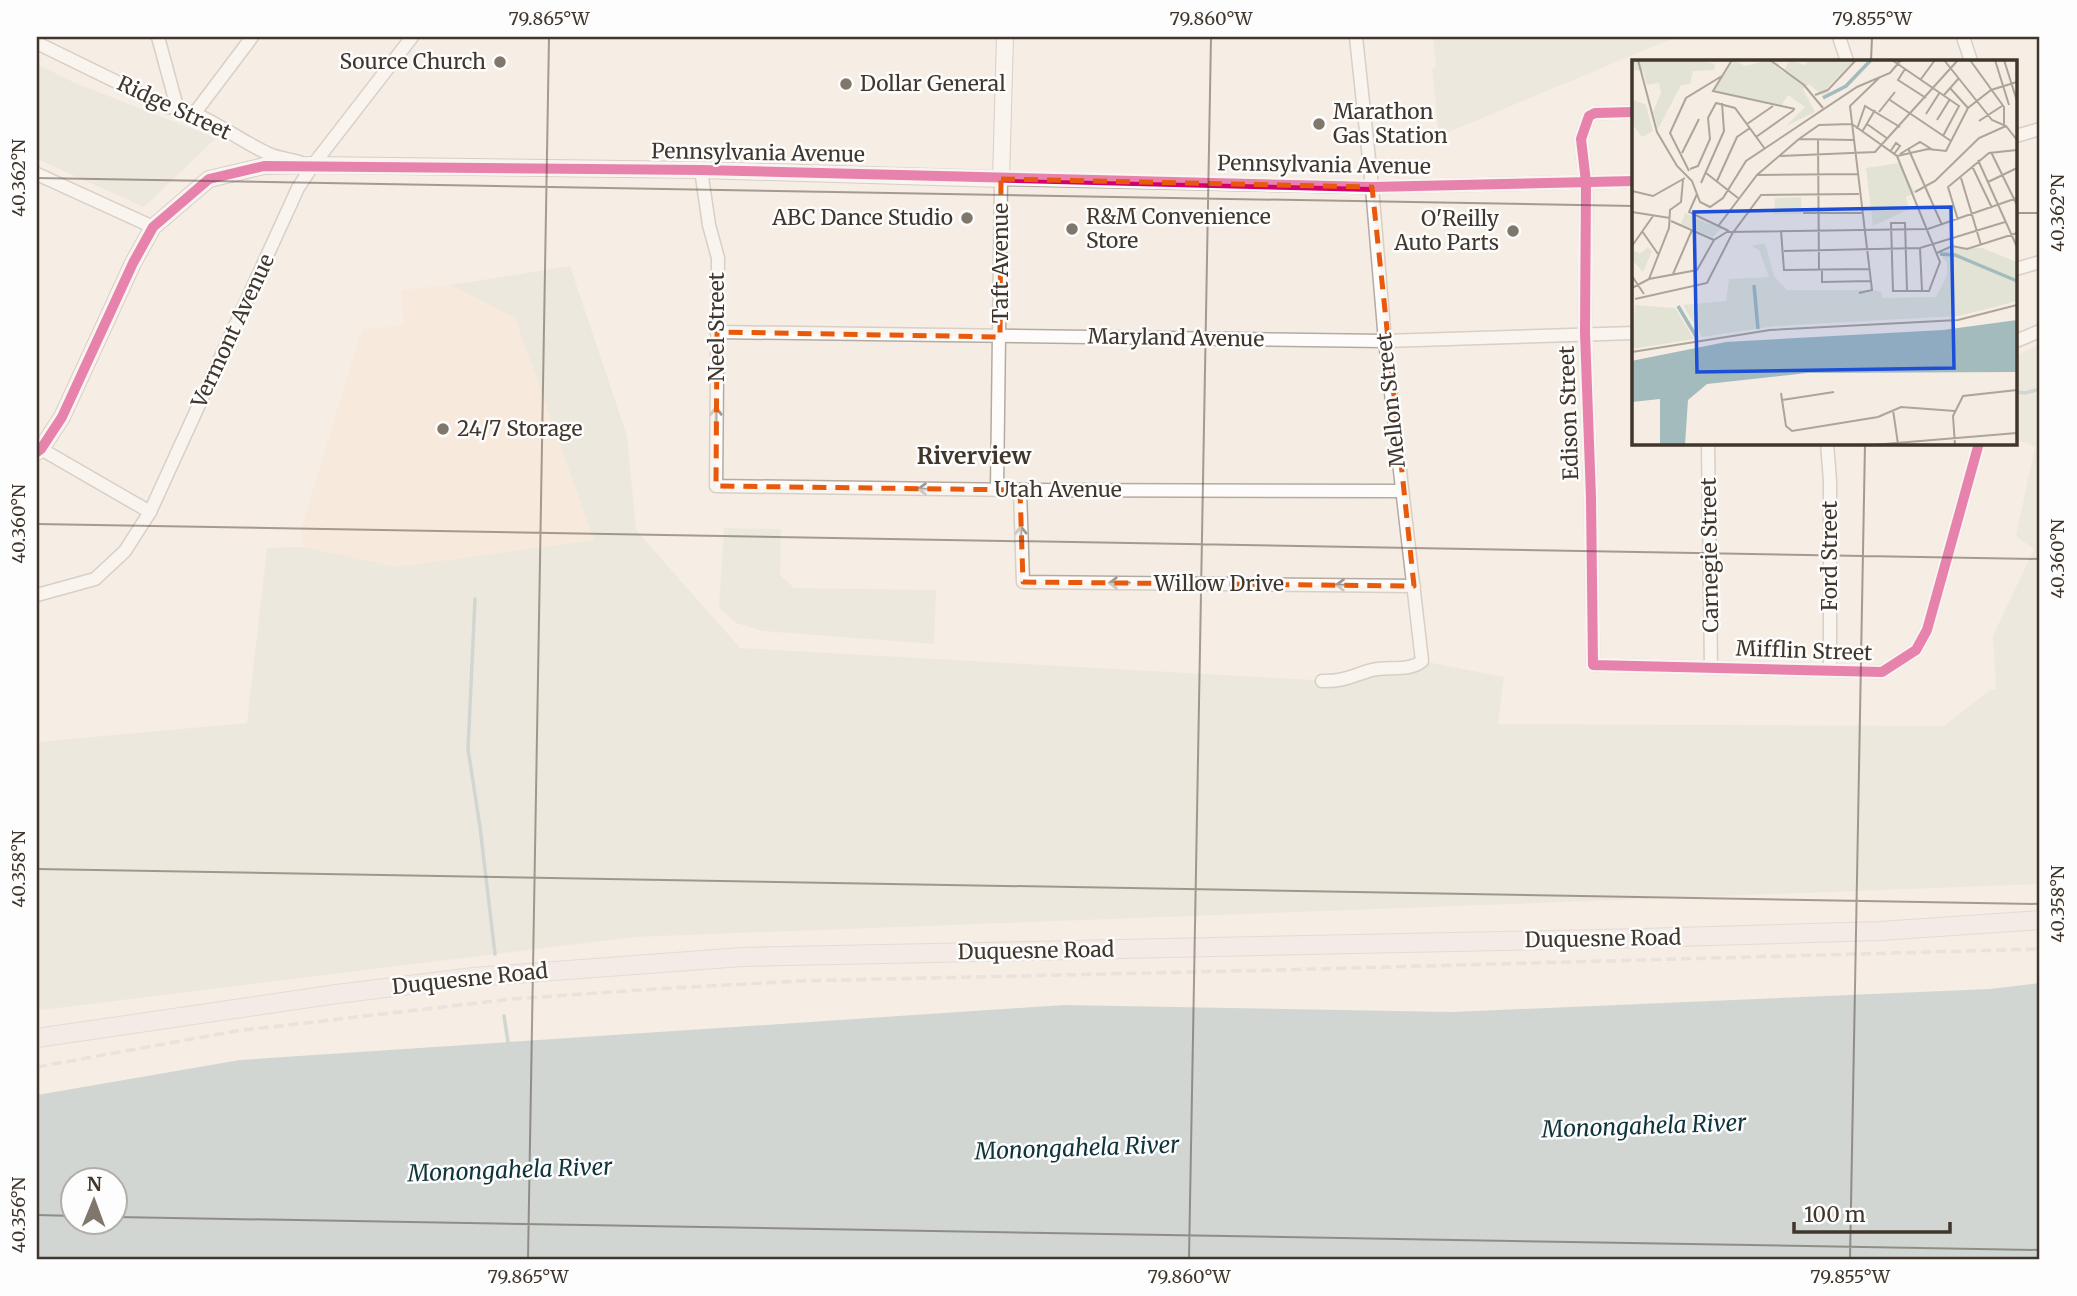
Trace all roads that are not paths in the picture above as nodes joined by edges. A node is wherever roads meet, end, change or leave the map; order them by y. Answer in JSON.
{"nodes":[{"id":1,"x":158,"y":37,"type":"edge"},
{"id":2,"x":252,"y":37,"type":"edge"},
{"id":3,"x":412,"y":37,"type":"edge"},
{"id":4,"x":1005,"y":37,"type":"edge"},
{"id":5,"x":1356,"y":37,"type":"edge"},
{"id":6,"x":1839,"y":37,"type":"edge"},
{"id":7,"x":1963,"y":37,"type":"edge"},
{"id":8,"x":37,"y":43,"type":"edge"},
{"id":9,"x":1847,"y":60,"type":"edge"},
{"id":10,"x":1971,"y":60,"type":"edge"},
{"id":11,"x":177,"y":107,"type":"junction"},
{"id":12,"x":1632,"y":112,"type":"edge"},
{"id":13,"x":194,"y":114,"type":"junction"},
{"id":14,"x":2040,"y":129,"type":"edge"},
{"id":15,"x":2018,"y":135,"type":"edge"},
{"id":16,"x":313,"y":165,"type":"junction"},
{"id":17,"x":701,"y":170,"type":"junction"},
{"id":18,"x":37,"y":174,"type":"edge"},
{"id":19,"x":1001,"y":179,"type":"junction"},
{"id":20,"x":1632,"y":181,"type":"edge"},
{"id":21,"x":1586,"y":182,"type":"junction"},
{"id":22,"x":1372,"y":187,"type":"junction"},
{"id":23,"x":153,"y":227,"type":"junction"},
{"id":24,"x":2040,"y":262,"type":"edge"},
{"id":25,"x":2018,"y":269,"type":"edge"},
{"id":26,"x":2040,"y":331,"type":"edge"},
{"id":27,"x":717,"y":332,"type":"junction"},
{"id":28,"x":1585,"y":333,"type":"junction"},
{"id":29,"x":1632,"y":333,"type":"edge"},
{"id":30,"x":1000,"y":337,"type":"junction"},
{"id":31,"x":2018,"y":340,"type":"edge"},
{"id":32,"x":1385,"y":341,"type":"junction"},
{"id":33,"x":1708,"y":444,"type":"edge"},
{"id":34,"x":1827,"y":444,"type":"edge"},
{"id":35,"x":1979,"y":444,"type":"edge"},
{"id":36,"x":39,"y":450,"type":"edge"},
{"id":37,"x":716,"y":486,"type":"joint"},
{"id":38,"x":997,"y":490,"type":"junction"},
{"id":39,"x":1020,"y":490,"type":"junction"},
{"id":40,"x":1401,"y":491,"type":"junction"},
{"id":41,"x":150,"y":512,"type":"junction"},
{"id":42,"x":1414,"y":586,"type":"junction"},
{"id":43,"x":37,"y":595,"type":"edge"},
{"id":44,"x":1593,"y":666,"type":"joint"},
{"id":45,"x":1711,"y":667,"type":"junction"},
{"id":46,"x":1830,"y":670,"type":"junction"},
{"id":47,"x":1322,"y":681,"type":"dead end"},
{"id":48,"x":2040,"y":920,"type":"edge"},
{"id":49,"x":37,"y":1038,"type":"edge"}],
"edges":[{"from":1,"to":11,"type":"street"},
{"from":2,"to":13,"type":"street"},
{"from":3,"to":16,"type":"street","name":"Vermont Avenue"},
{"from":4,"to":19,"type":"street","name":"Taft Avenue"},
{"from":5,"to":22,"type":"street","name":"Mellon Street"},
{"from":6,"to":9,"type":"street"},
{"from":7,"to":10,"type":"street"},
{"from":8,"to":11,"type":"street","name":"Ridge Street"},
{"from":11,"to":13,"type":"street","name":"Ridge Street"},
{"from":12,"to":21,"type":"street","name":"Edison Street"},
{"from":13,"to":16,"type":"street","name":"Ridge Street"},
{"from":14,"to":15,"type":"street"},
{"from":16,"to":17,"type":"street","name":"Pennsylvania Avenue"},
{"from":16,"to":23,"type":"street","name":"Pennsylvania Avenue"},
{"from":16,"to":41,"type":"street","name":"Vermont Avenue"},
{"from":17,"to":19,"type":"street","name":"Pennsylvania Avenue"},
{"from":17,"to":27,"type":"street","name":"Neel Street"},
{"from":18,"to":23,"type":"street"},
{"from":19,"to":22,"type":"street","name":"Pennsylvania Avenue"},
{"from":19,"to":30,"type":"street","name":"Taft Avenue"},
{"from":20,"to":21,"type":"street","name":"Pennsylvania Avenue"},
{"from":21,"to":22,"type":"street","name":"Pennsylvania Avenue"},
{"from":21,"to":28,"type":"street","name":"Edison Street"},
{"from":22,"to":32,"type":"street","name":"Mellon Street"},
{"from":23,"to":36,"type":"street","name":"Pennsylvania Avenue"},
{"from":24,"to":25,"type":"street"},
{"from":26,"to":31,"type":"street"},
{"from":27,"to":30,"type":"street","name":"Maryland Avenue"},
{"from":37,"to":27,"type":"street","name":"Neel Street","one_way":true},
{"from":28,"to":29,"type":"street","name":"Maryland Avenue"},
{"from":28,"to":32,"type":"street","name":"Maryland Avenue"},
{"from":28,"to":44,"type":"street","name":"Edison Street"},
{"from":30,"to":32,"type":"street","name":"Maryland Avenue"},
{"from":30,"to":38,"type":"street","name":"Taft Avenue"},
{"from":32,"to":40,"type":"street","name":"Mellon Street"},
{"from":33,"to":45,"type":"street","name":"Carnegie Street"},
{"from":34,"to":46,"type":"street","name":"Ford Street"},
{"from":35,"to":46,"type":"street","name":"Mifflin Street"},
{"from":36,"to":41,"type":"street"},
{"from":38,"to":37,"type":"street","name":"Utah Avenue","one_way":true},
{"from":38,"to":39,"type":"street","name":"Utah Avenue"},
{"from":39,"to":40,"type":"street","name":"Utah Avenue"},
{"from":42,"to":39,"type":"street","name":"Willow Drive","one_way":true},
{"from":40,"to":42,"type":"street","name":"Mellon Street"},
{"from":41,"to":43,"type":"street","name":"Vermont Avenue"},
{"from":42,"to":47,"type":"street","name":"Mellon Street"},
{"from":44,"to":45,"type":"street","name":"Mifflin Street"},
{"from":45,"to":46,"type":"street","name":"Mifflin Street"},
{"from":48,"to":49,"type":"main road","name":"Duquesne Road"}]}
